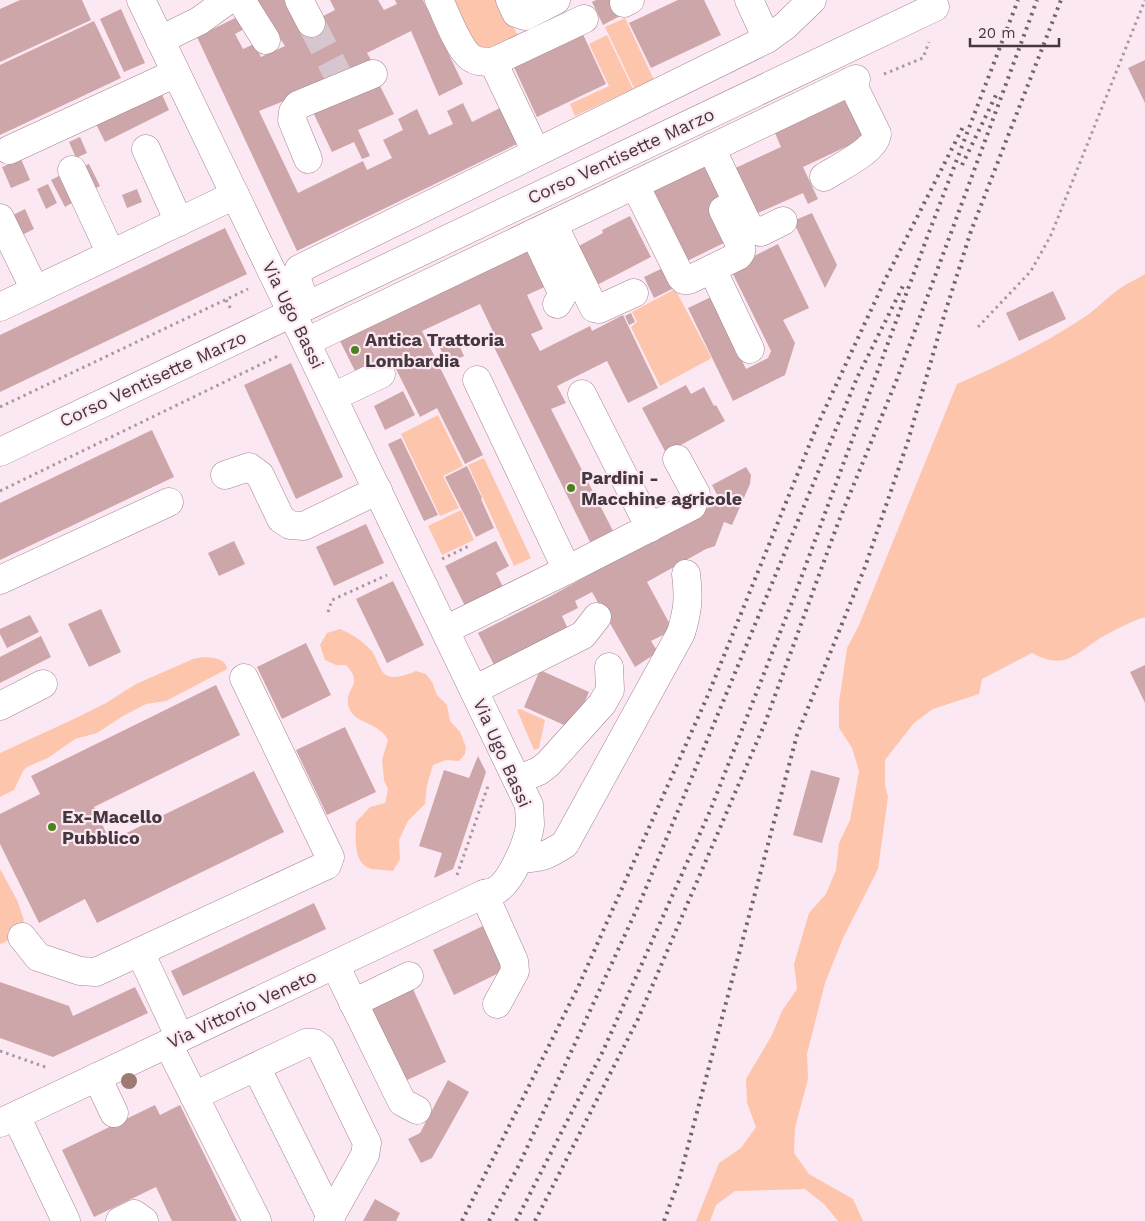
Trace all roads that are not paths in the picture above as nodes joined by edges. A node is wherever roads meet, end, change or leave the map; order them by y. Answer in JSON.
{"nodes":[{"id":1,"x":141,"y":0,"type":"edge"},
{"id":2,"x":228,"y":0,"type":"edge"},
{"id":3,"x":241,"y":0,"type":"edge"},
{"id":4,"x":439,"y":0,"type":"edge"},
{"id":5,"x":510,"y":0,"type":"edge"},
{"id":6,"x":556,"y":0,"type":"edge"},
{"id":7,"x":749,"y":0,"type":"edge"},
{"id":8,"x":812,"y":0,"type":"edge"},
{"id":9,"x":935,"y":7,"type":"dead end"},
{"id":10,"x":584,"y":19,"type":"dead end"},
{"id":11,"x":767,"y":39,"type":"junction"},
{"id":12,"x":160,"y":40,"type":"junction"},
{"id":13,"x":266,"y":40,"type":"dead end"},
{"id":14,"x":493,"y":62,"type":"junction"},
{"id":15,"x":176,"y":73,"type":"junction"},
{"id":16,"x":373,"y":74,"type":"dead end"},
{"id":17,"x":711,"y":148,"type":"junction"},
{"id":18,"x":146,"y":149,"type":"dead end"},
{"id":19,"x":9,"y":150,"type":"dead end"},
{"id":20,"x":536,"y":152,"type":"junction"},
{"id":21,"x":308,"y":159,"type":"dead end"},
{"id":22,"x":72,"y":170,"type":"dead end"},
{"id":23,"x":824,"y":177,"type":"dead end"},
{"id":24,"x":635,"y":184,"type":"junction"},
{"id":25,"x":235,"y":195,"type":"junction"},
{"id":26,"x":723,"y":210,"type":"dead end"},
{"id":27,"x":0,"y":218,"type":"edge"},
{"id":28,"x":783,"y":221,"type":"dead end"},
{"id":29,"x":179,"y":222,"type":"junction"},
{"id":30,"x":543,"y":228,"type":"junction"},
{"id":31,"x":111,"y":254,"type":"junction"},
{"id":32,"x":299,"y":269,"type":"junction"},
{"id":33,"x":712,"y":269,"type":"junction"},
{"id":34,"x":272,"y":272,"type":"junction"},
{"id":35,"x":35,"y":290,"type":"junction"},
{"id":36,"x":634,"y":293,"type":"dead end"},
{"id":37,"x":556,"y":304,"type":"dead end"},
{"id":38,"x":0,"y":307,"type":"edge"},
{"id":39,"x":299,"y":310,"type":"junction"},
{"id":40,"x":306,"y":342,"type":"junction"},
{"id":41,"x":750,"y":349,"type":"dead end"},
{"id":42,"x":381,"y":374,"type":"dead end"},
{"id":43,"x":477,"y":380,"type":"dead end"},
{"id":44,"x":582,"y":394,"type":"dead end"},
{"id":45,"x":333,"y":397,"type":"junction"},
{"id":46,"x":2,"y":447,"type":"edge"},
{"id":47,"x":677,"y":459,"type":"dead end"},
{"id":48,"x":225,"y":475,"type":"dead end"},
{"id":49,"x":378,"y":490,"type":"junction"},
{"id":50,"x":169,"y":502,"type":"dead end"},
{"id":51,"x":660,"y":523,"type":"junction"},
{"id":52,"x":567,"y":570,"type":"junction"},
{"id":53,"x":686,"y":574,"type":"dead end"},
{"id":54,"x":0,"y":580,"type":"edge"},
{"id":55,"x":597,"y":616,"type":"dead end"},
{"id":56,"x":445,"y":630,"type":"junction"},
{"id":57,"x":609,"y":667,"type":"dead end"},
{"id":58,"x":244,"y":678,"type":"dead end"},
{"id":59,"x":43,"y":684,"type":"dead end"},
{"id":60,"x":474,"y":690,"type":"junction"},
{"id":61,"x":0,"y":706,"type":"edge"},
{"id":62,"x":517,"y":780,"type":"junction"},
{"id":63,"x":520,"y":858,"type":"junction"},
{"id":64,"x":484,"y":894,"type":"junction"},
{"id":65,"x":22,"y":937,"type":"dead end"},
{"id":66,"x":140,"y":952,"type":"junction"},
{"id":67,"x":335,"y":965,"type":"junction"},
{"id":68,"x":409,"y":976,"type":"dead end"},
{"id":69,"x":353,"y":1002,"type":"junction"},
{"id":70,"x":497,"y":1004,"type":"dead end"},
{"id":71,"x":174,"y":1041,"type":"junction"},
{"id":72,"x":256,"y":1067,"type":"junction"},
{"id":73,"x":97,"y":1078,"type":"junction"},
{"id":74,"x":194,"y":1096,"type":"junction"},
{"id":75,"x":417,"y":1110,"type":"dead end"},
{"id":76,"x":114,"y":1113,"type":"dead end"},
{"id":77,"x":8,"y":1120,"type":"edge"},
{"id":78,"x":329,"y":1219,"type":"edge"},
{"id":79,"x":64,"y":1220,"type":"edge"},
{"id":80,"x":120,"y":1221,"type":"edge"},
{"id":81,"x":144,"y":1221,"type":"edge"},
{"id":82,"x":257,"y":1221,"type":"edge"}],
"edges":[{"from":1,"to":12,"type":"street","name":"Via Ugo Bassi"},
{"from":2,"to":12,"type":"street"},
{"from":3,"to":13,"type":"street"},
{"from":4,"to":14,"type":"street"},
{"from":5,"to":6,"type":"street"},
{"from":7,"to":11,"type":"street"},
{"from":8,"to":11,"type":"street"},
{"from":9,"to":39,"type":"street","name":"Corso Ventisette Marzo"},
{"from":10,"to":14,"type":"street"},
{"from":11,"to":20,"type":"street"},
{"from":12,"to":15,"type":"street","name":"Via Ugo Bassi"},
{"from":14,"to":20,"type":"street"},
{"from":15,"to":19,"type":"street"},
{"from":15,"to":25,"type":"street","name":"Via Ugo Bassi"},
{"from":16,"to":21,"type":"street"},
{"from":17,"to":23,"type":"street","name":"Corso Ventisette Marzo"},
{"from":17,"to":24,"type":"street","name":"Corso Ventisette Marzo"},
{"from":17,"to":28,"type":"street"},
{"from":18,"to":29,"type":"street"},
{"from":20,"to":32,"type":"street"},
{"from":22,"to":31,"type":"street"},
{"from":24,"to":30,"type":"street","name":"Corso Ventisette Marzo"},
{"from":24,"to":33,"type":"street"},
{"from":25,"to":29,"type":"street"},
{"from":25,"to":34,"type":"street","name":"Via Ugo Bassi"},
{"from":26,"to":33,"type":"street"},
{"from":27,"to":35,"type":"street"},
{"from":29,"to":31,"type":"street"},
{"from":30,"to":36,"type":"street"},
{"from":30,"to":37,"type":"street"},
{"from":30,"to":40,"type":"street","name":"Corso Ventisette Marzo"},
{"from":31,"to":35,"type":"street"},
{"from":32,"to":34,"type":"street"},
{"from":32,"to":39,"type":"street"},
{"from":33,"to":41,"type":"street"},
{"from":34,"to":39,"type":"street","name":"Via Ugo Bassi"},
{"from":35,"to":38,"type":"street"},
{"from":39,"to":40,"type":"street","name":"Via Ugo Bassi"},
{"from":39,"to":46,"type":"street","name":"Corso Ventisette Marzo"},
{"from":40,"to":45,"type":"street","name":"Via Ugo Bassi"},
{"from":42,"to":45,"type":"street"},
{"from":43,"to":52,"type":"street"},
{"from":44,"to":51,"type":"street"},
{"from":45,"to":49,"type":"street","name":"Via Ugo Bassi"},
{"from":47,"to":51,"type":"street"},
{"from":48,"to":49,"type":"street"},
{"from":49,"to":56,"type":"street","name":"Via Ugo Bassi"},
{"from":50,"to":54,"type":"street"},
{"from":51,"to":52,"type":"street"},
{"from":52,"to":56,"type":"street"},
{"from":53,"to":63,"type":"street"},
{"from":55,"to":60,"type":"street"},
{"from":56,"to":60,"type":"street","name":"Via Ugo Bassi"},
{"from":57,"to":62,"type":"street"},
{"from":58,"to":66,"type":"street"},
{"from":59,"to":61,"type":"street"},
{"from":60,"to":62,"type":"street","name":"Via Ugo Bassi"},
{"from":62,"to":63,"type":"street","name":"Via Ugo Bassi"},
{"from":63,"to":64,"type":"street","name":"Via Ugo Bassi"},
{"from":64,"to":67,"type":"street","name":"Via Vittorio Veneto"},
{"from":64,"to":70,"type":"street"},
{"from":65,"to":66,"type":"street"},
{"from":66,"to":71,"type":"street"},
{"from":67,"to":69,"type":"street"},
{"from":67,"to":71,"type":"street","name":"Via Vittorio Veneto"},
{"from":68,"to":69,"type":"street"},
{"from":69,"to":75,"type":"street"},
{"from":71,"to":73,"type":"street","name":"Via Vittorio Veneto"},
{"from":71,"to":74,"type":"street"},
{"from":72,"to":74,"type":"street"},
{"from":72,"to":78,"type":"street"},
{"from":72,"to":78,"type":"street"},
{"from":73,"to":76,"type":"street"},
{"from":73,"to":77,"type":"street","name":"Via Vittorio Veneto"},
{"from":74,"to":82,"type":"street"},
{"from":77,"to":79,"type":"street"},
{"from":80,"to":81,"type":"street"}]}
